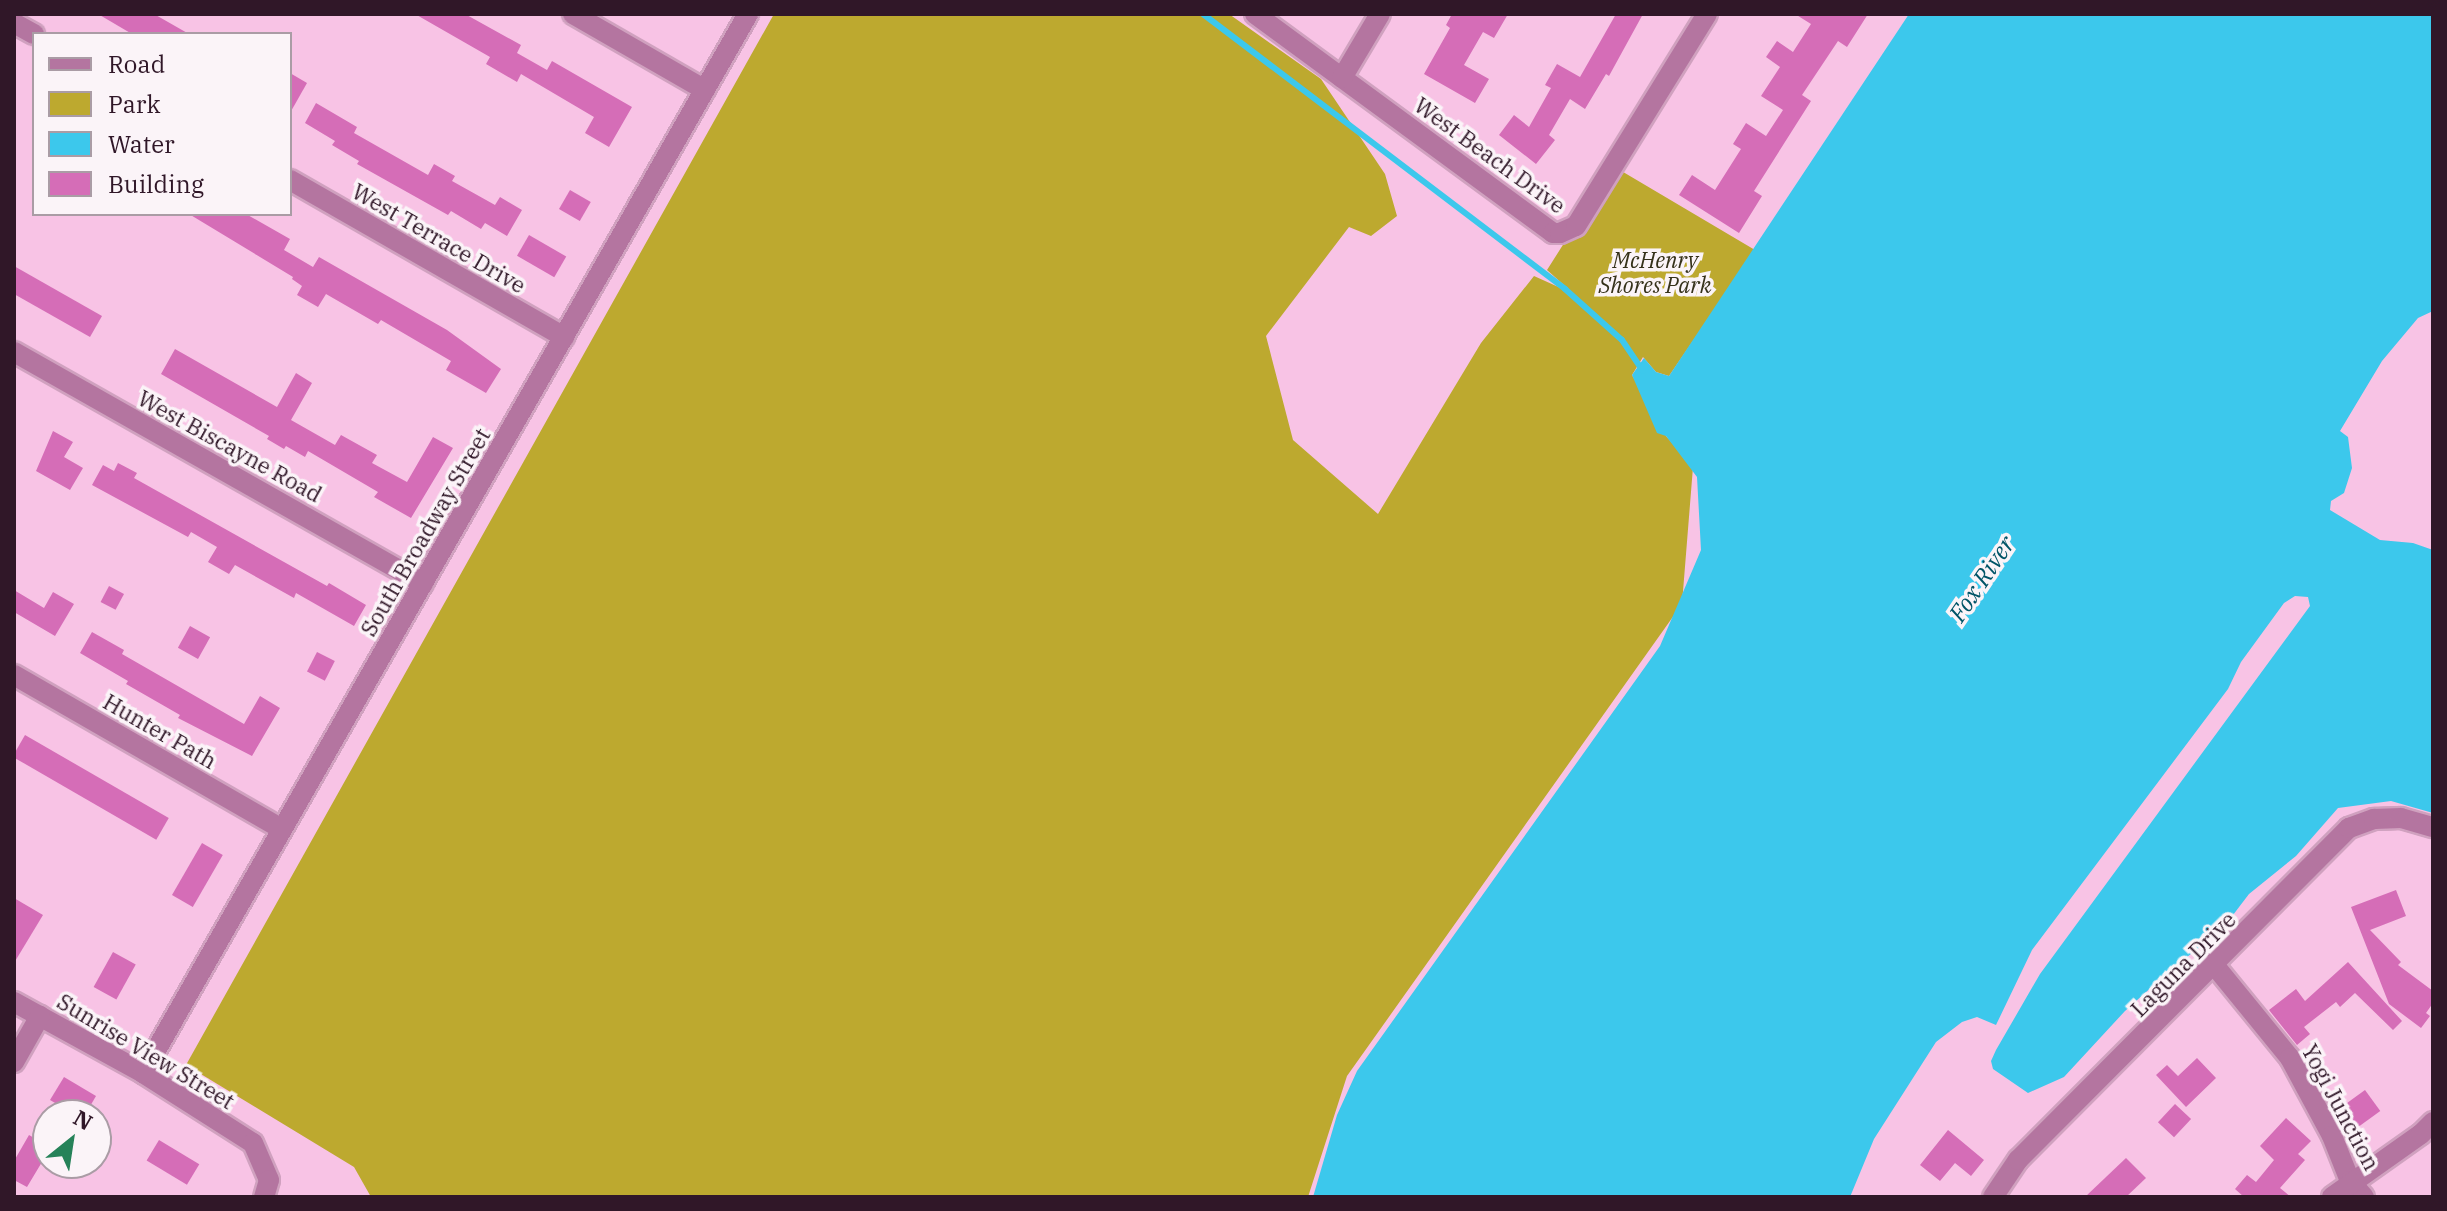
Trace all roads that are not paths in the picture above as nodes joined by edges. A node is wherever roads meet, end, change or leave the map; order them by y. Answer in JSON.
{"nodes":[{"id":1,"x":573,"y":14,"type":"edge"},
{"id":2,"x":748,"y":14,"type":"edge"},
{"id":3,"x":1255,"y":14,"type":"edge"},
{"id":4,"x":1380,"y":14,"type":"edge"},
{"id":5,"x":1707,"y":14,"type":"edge"},
{"id":6,"x":14,"y":23,"type":"edge"},
{"id":7,"x":32,"y":33,"type":"edge"},
{"id":8,"x":1342,"y":78,"type":"junction"},
{"id":9,"x":705,"y":90,"type":"junction"},
{"id":10,"x":292,"y":181,"type":"edge"},
{"id":11,"x":564,"y":337,"type":"junction"},
{"id":12,"x":14,"y":352,"type":"edge"},
{"id":13,"x":423,"y":583,"type":"junction"},
{"id":14,"x":14,"y":675,"type":"edge"},
{"id":15,"x":2433,"y":827,"type":"edge"},
{"id":16,"x":282,"y":829,"type":"junction"},
{"id":17,"x":2215,"y":966,"type":"junction"},
{"id":18,"x":14,"y":1002,"type":"edge"},
{"id":19,"x":40,"y":1016,"type":"junction"},
{"id":20,"x":14,"y":1062,"type":"edge"},
{"id":21,"x":143,"y":1073,"type":"junction"},
{"id":22,"x":2433,"y":1122,"type":"edge"},
{"id":23,"x":2350,"y":1181,"type":"junction"},
{"id":24,"x":264,"y":1197,"type":"edge"},
{"id":25,"x":1993,"y":1197,"type":"edge"},
{"id":26,"x":2332,"y":1197,"type":"edge"},
{"id":27,"x":2364,"y":1197,"type":"edge"}],
"edges":[{"from":1,"to":9,"type":"street"},
{"from":2,"to":9,"type":"street","name":"South Broadway Street"},
{"from":3,"to":8,"type":"street","name":"West Beach Drive"},
{"from":4,"to":8,"type":"street"},
{"from":5,"to":8,"type":"street","name":"West Beach Drive"},
{"from":6,"to":7,"type":"street"},
{"from":9,"to":11,"type":"street","name":"South Broadway Street"},
{"from":10,"to":11,"type":"street","name":"West Terrace Drive"},
{"from":11,"to":13,"type":"street","name":"South Broadway Street"},
{"from":12,"to":13,"type":"street","name":"West Biscayne Road"},
{"from":13,"to":16,"type":"street","name":"South Broadway Street"},
{"from":14,"to":16,"type":"street","name":"Hunter Path"},
{"from":15,"to":17,"type":"street","name":"Laguna Drive"},
{"from":16,"to":21,"type":"street","name":"South Broadway Street"},
{"from":17,"to":23,"type":"street","name":"Yogi Junction"},
{"from":17,"to":25,"type":"street","name":"Laguna Drive"},
{"from":18,"to":19,"type":"street","name":"Sunrise View Street"},
{"from":19,"to":20,"type":"street"},
{"from":19,"to":21,"type":"street","name":"Sunrise View Street"},
{"from":21,"to":24,"type":"street","name":"Sunrise View Street"},
{"from":22,"to":23,"type":"street"},
{"from":23,"to":26,"type":"street"},
{"from":23,"to":27,"type":"street","name":"Yogi Junction"}]}
